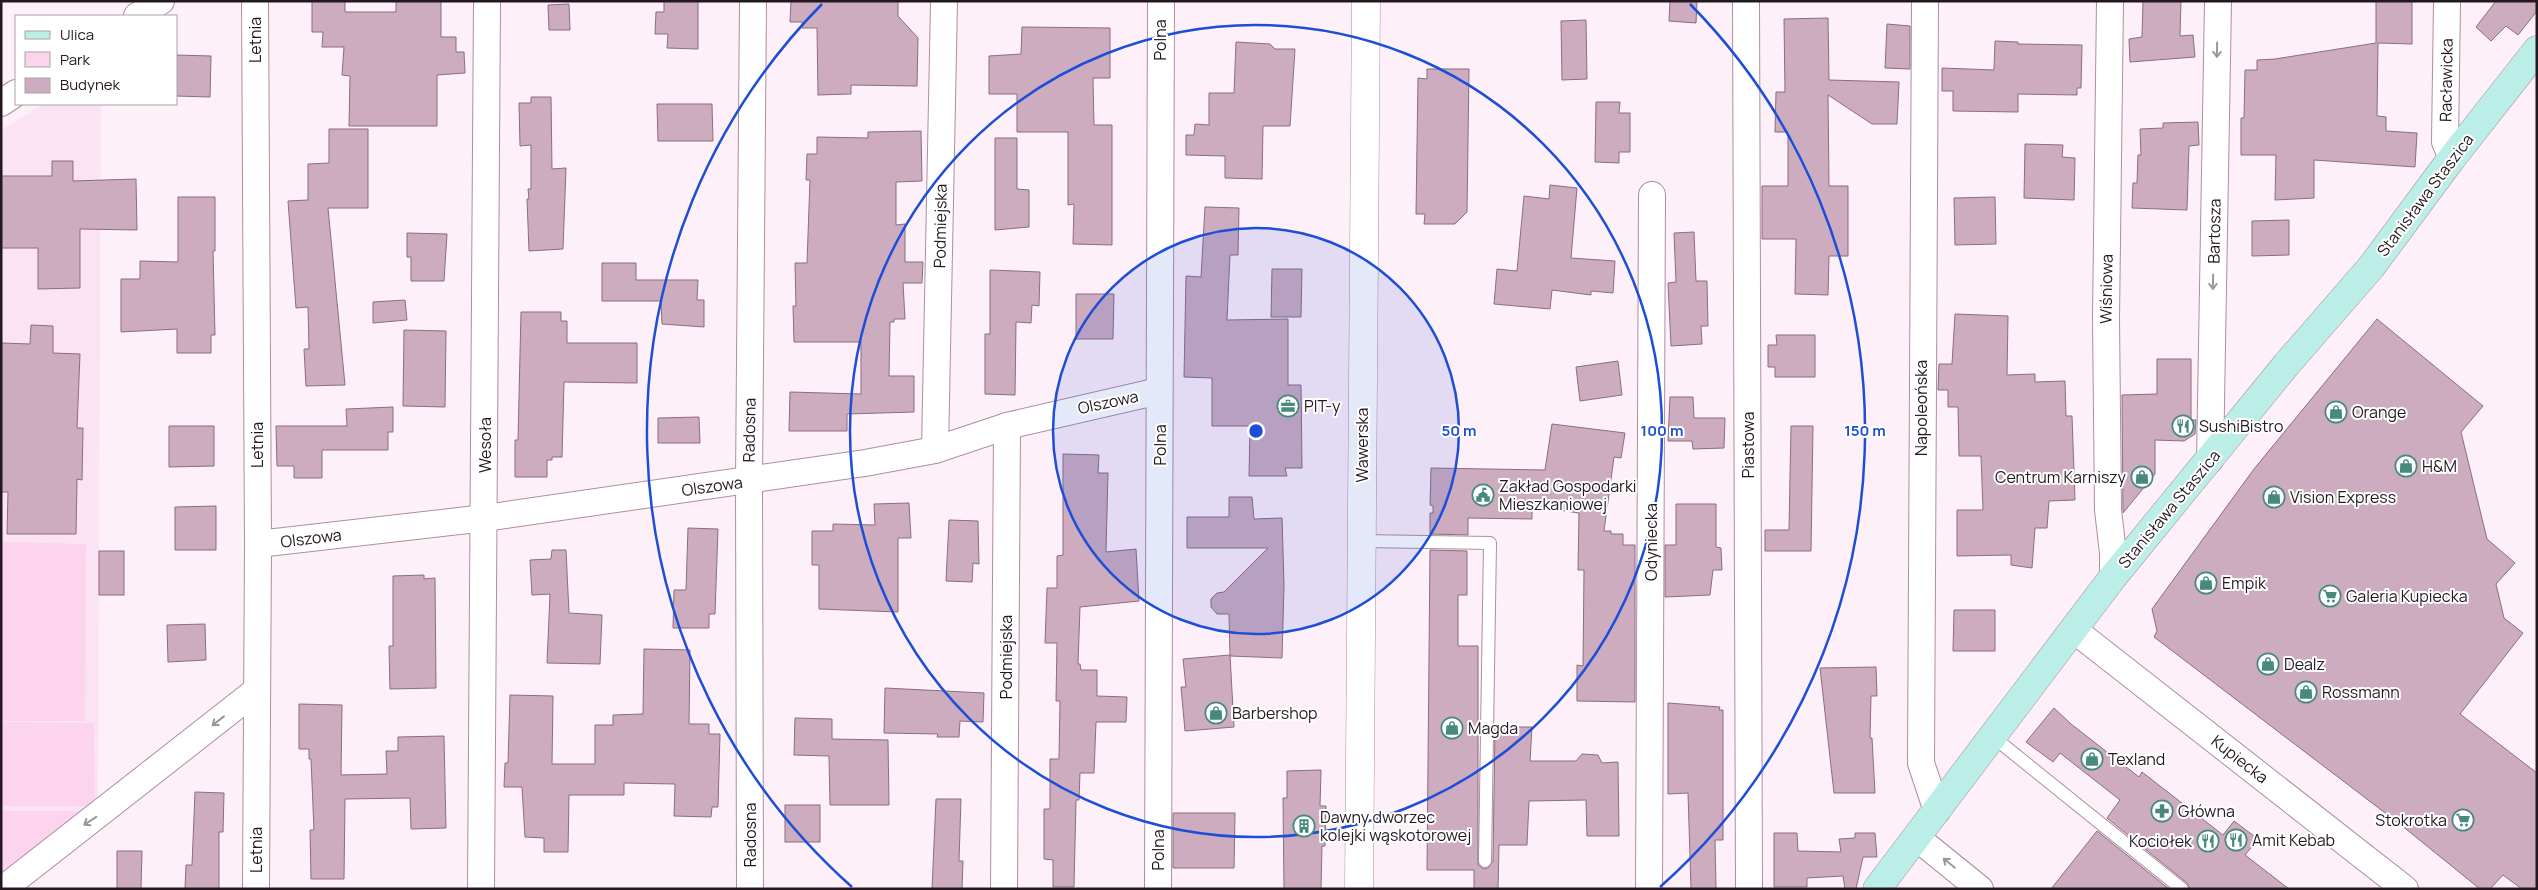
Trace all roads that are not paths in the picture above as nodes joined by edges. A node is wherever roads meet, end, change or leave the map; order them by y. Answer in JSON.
{"nodes":[{"id":1,"x":161,"y":1,"type":"edge"},
{"id":2,"x":255,"y":1,"type":"edge"},
{"id":3,"x":487,"y":1,"type":"edge"},
{"id":4,"x":753,"y":1,"type":"edge"},
{"id":5,"x":944,"y":1,"type":"edge"},
{"id":6,"x":1161,"y":1,"type":"edge"},
{"id":7,"x":1366,"y":1,"type":"edge"},
{"id":8,"x":1746,"y":1,"type":"edge"},
{"id":9,"x":1924,"y":1,"type":"edge"},
{"id":10,"x":2110,"y":1,"type":"edge"},
{"id":11,"x":2218,"y":1,"type":"edge"},
{"id":12,"x":2446,"y":1,"type":"edge"},
{"id":13,"x":140,"y":15,"type":"edge"},
{"id":14,"x":2533,"y":58,"type":"edge"},
{"id":15,"x":15,"y":94,"type":"edge"},
{"id":16,"x":1,"y":102,"type":"edge"},
{"id":17,"x":2452,"y":158,"type":"junction"},
{"id":18,"x":1652,"y":195,"type":"dead end"},
{"id":19,"x":1160,"y":391,"type":"junction"},
{"id":20,"x":1007,"y":426,"type":"junction"},
{"id":21,"x":936,"y":450,"type":"junction"},
{"id":22,"x":2210,"y":460,"type":"junction"},
{"id":23,"x":749,"y":481,"type":"junction"},
{"id":24,"x":485,"y":518,"type":"junction"},
{"id":25,"x":1362,"y":542,"type":"junction"},
{"id":26,"x":258,"y":544,"type":"junction"},
{"id":27,"x":2113,"y":578,"type":"junction"},
{"id":28,"x":2074,"y":630,"type":"junction"},
{"id":29,"x":257,"y":690,"type":"junction"},
{"id":30,"x":1992,"y":736,"type":"junction"},
{"id":31,"x":1937,"y":811,"type":"junction"},
{"id":32,"x":1917,"y":838,"type":"junction"},
{"id":33,"x":1485,"y":861,"type":"dead end"},
{"id":34,"x":3,"y":889,"type":"edge"},
{"id":35,"x":256,"y":889,"type":"edge"},
{"id":36,"x":481,"y":889,"type":"edge"},
{"id":37,"x":750,"y":889,"type":"edge"},
{"id":38,"x":1004,"y":889,"type":"edge"},
{"id":39,"x":1158,"y":889,"type":"edge"},
{"id":40,"x":1358,"y":889,"type":"edge"},
{"id":41,"x":1649,"y":889,"type":"edge"},
{"id":42,"x":1749,"y":889,"type":"edge"},
{"id":43,"x":1877,"y":889,"type":"edge"},
{"id":44,"x":1980,"y":889,"type":"edge"},
{"id":45,"x":2182,"y":889,"type":"edge"},
{"id":46,"x":2406,"y":889,"type":"edge"}],
"edges":[{"from":1,"to":13,"type":"street"},
{"from":2,"to":26,"type":"street","name":"Letnia"},
{"from":3,"to":24,"type":"street","name":"Wesoła"},
{"from":4,"to":23,"type":"street","name":"Radosna"},
{"from":5,"to":21,"type":"street","name":"Podmiejska"},
{"from":6,"to":19,"type":"street","name":"Polna"},
{"from":7,"to":25,"type":"street","name":"Wawerska"},
{"from":8,"to":42,"type":"street","name":"Piastowa"},
{"from":9,"to":31,"type":"street","name":"Napoleońska"},
{"from":10,"to":27,"type":"street","name":"Wiśniowa"},
{"from":11,"to":22,"type":"street","name":"Bartosza","one_way":true},
{"from":12,"to":17,"type":"street","name":"Racławicka"},
{"from":14,"to":17,"type":"main road","name":"Stanisława Staszica"},
{"from":15,"to":16,"type":"street"},
{"from":17,"to":22,"type":"main road","name":"Stanisława Staszica"},
{"from":18,"to":41,"type":"street","name":"Odyniecka"},
{"from":19,"to":20,"type":"street","name":"Olszowa"},
{"from":19,"to":39,"type":"street","name":"Polna"},
{"from":20,"to":21,"type":"street","name":"Olszowa"},
{"from":20,"to":38,"type":"street","name":"Podmiejska"},
{"from":21,"to":23,"type":"street","name":"Olszowa"},
{"from":22,"to":27,"type":"main road","name":"Stanisława Staszica"},
{"from":23,"to":24,"type":"street","name":"Olszowa"},
{"from":23,"to":37,"type":"street","name":"Radosna"},
{"from":24,"to":26,"type":"street","name":"Olszowa"},
{"from":24,"to":36,"type":"street","name":"Wesoła"},
{"from":25,"to":33,"type":"lane"},
{"from":25,"to":40,"type":"street","name":"Wawerska"},
{"from":26,"to":29,"type":"street","name":"Letnia"},
{"from":27,"to":28,"type":"main road","name":"Stanisława Staszica"},
{"from":28,"to":30,"type":"main road","name":"Stanisława Staszica"},
{"from":28,"to":46,"type":"street","name":"Kupiecka"},
{"from":29,"to":34,"type":"street","one_way":true},
{"from":29,"to":35,"type":"street","name":"Letnia"},
{"from":30,"to":31,"type":"main road","name":"Stanisława Staszica"},
{"from":30,"to":45,"type":"lane"},
{"from":31,"to":32,"type":"main road","name":"Stanisława Staszica"},
{"from":32,"to":43,"type":"main road","name":"Stanisława Staszica"},
{"from":44,"to":32,"type":"street","one_way":true}]}
